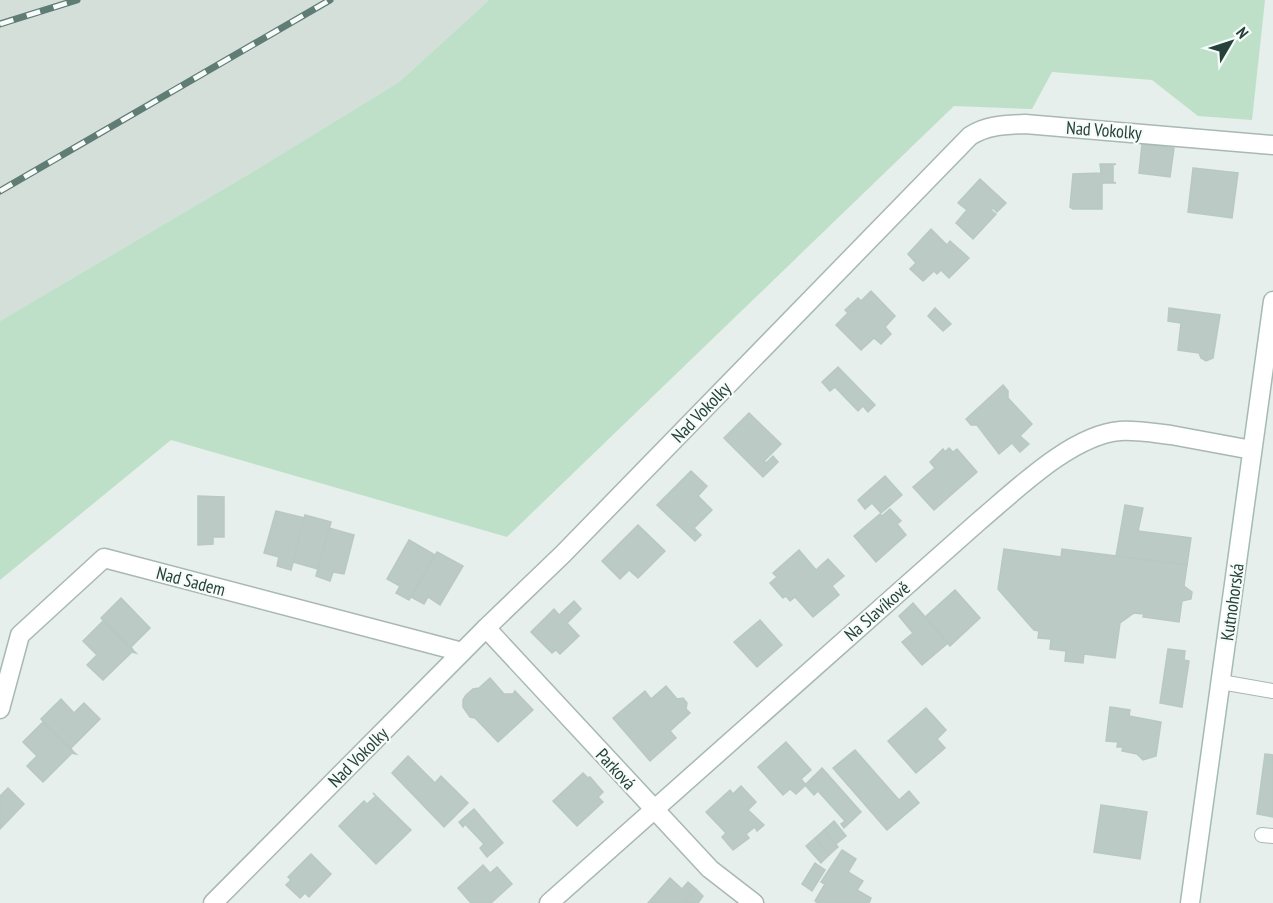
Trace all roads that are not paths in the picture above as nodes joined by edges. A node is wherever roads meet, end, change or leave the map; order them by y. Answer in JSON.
{"nodes":[{"id":1,"x":1273,"y":145,"type":"edge"},
{"id":2,"x":1273,"y":301,"type":"edge"},
{"id":3,"x":1252,"y":450,"type":"junction"},
{"id":4,"x":486,"y":628,"type":"junction"},
{"id":5,"x":462,"y":652,"type":"junction"},
{"id":6,"x":1221,"y":682,"type":"junction"},
{"id":7,"x":1273,"y":691,"type":"edge"},
{"id":8,"x":0,"y":709,"type":"edge"},
{"id":9,"x":653,"y":809,"type":"junction"},
{"id":10,"x":213,"y":903,"type":"edge"},
{"id":11,"x":549,"y":903,"type":"edge"},
{"id":12,"x":754,"y":903,"type":"edge"},
{"id":13,"x":1190,"y":903,"type":"edge"}],
"edges":[{"from":1,"to":4,"type":"street","name":"Nad Vokolky"},
{"from":2,"to":3,"type":"street","name":"Kutnohorská"},
{"from":3,"to":6,"type":"street","name":"Kutnohorská"},
{"from":3,"to":9,"type":"street","name":"Na Slavíkově"},
{"from":4,"to":5,"type":"street","name":"Nad Vokolky"},
{"from":4,"to":9,"type":"street","name":"Parková"},
{"from":5,"to":8,"type":"street","name":"Nad Sadem"},
{"from":5,"to":10,"type":"street","name":"Nad Vokolky"},
{"from":6,"to":7,"type":"lane"},
{"from":6,"to":13,"type":"street","name":"Kutnohorská"},
{"from":9,"to":11,"type":"street","name":"Na Slavíkově"},
{"from":9,"to":12,"type":"street","name":"Parková"}]}
